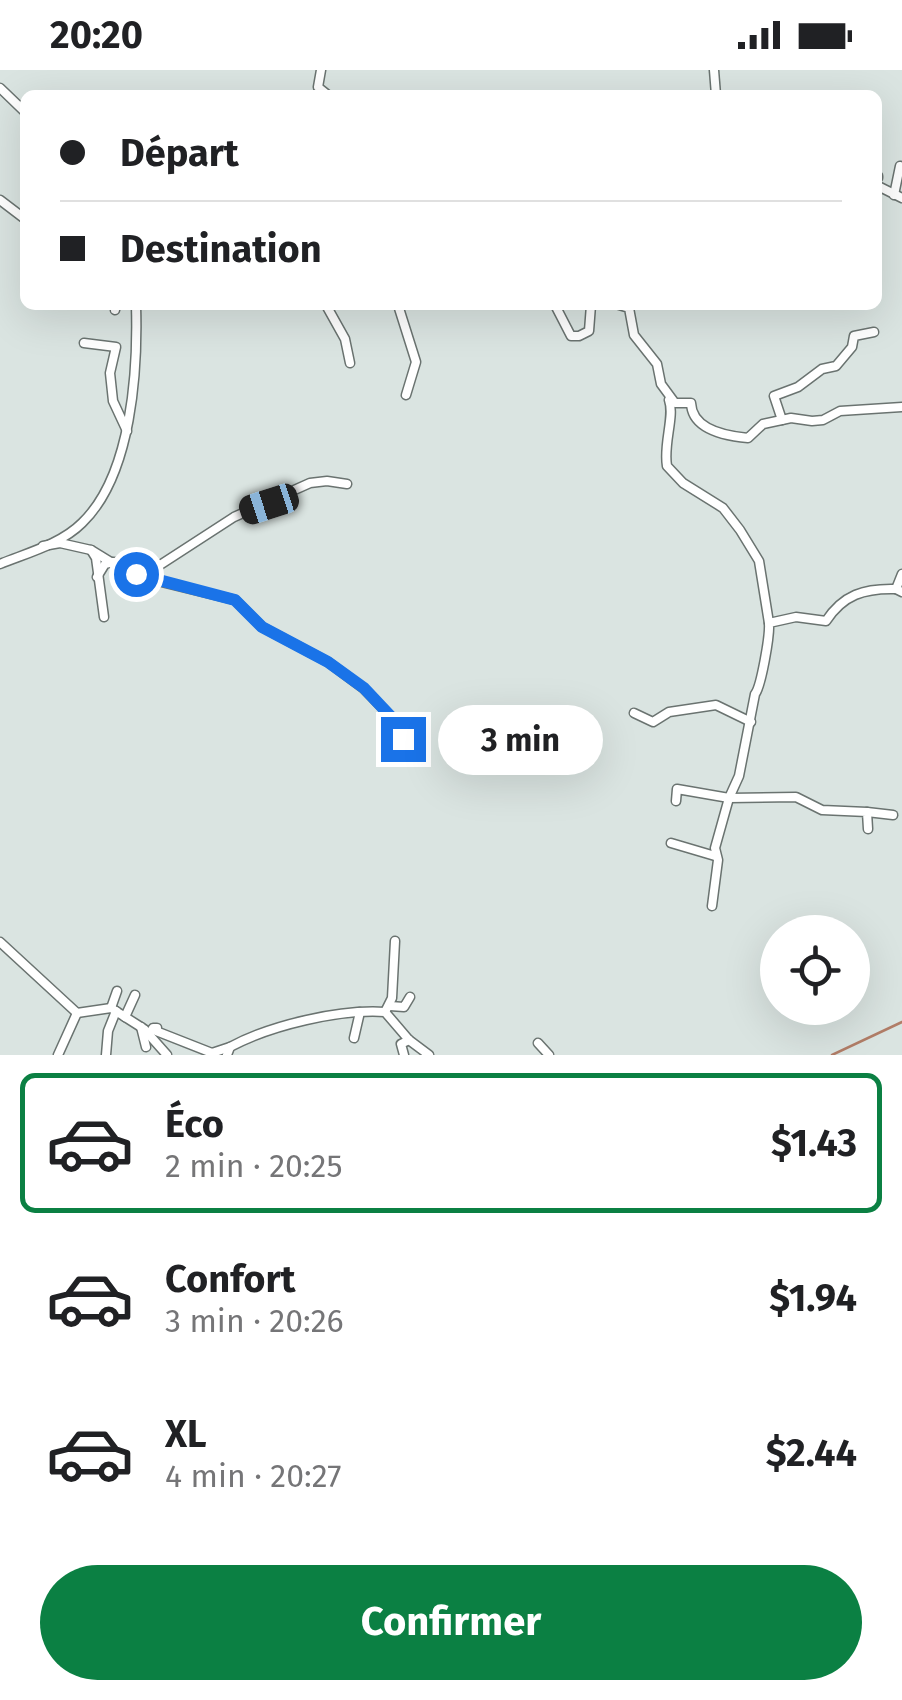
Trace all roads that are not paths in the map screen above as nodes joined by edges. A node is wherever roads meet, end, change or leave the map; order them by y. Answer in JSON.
{"nodes":[{"id":1,"x":0,"y":88,"type":"edge"},
{"id":2,"x":20,"y":107,"type":"edge"},
{"id":3,"x":900,"y":166,"type":"edge"},
{"id":4,"x":898,"y":196,"type":"edge"},
{"id":5,"x":0,"y":200,"type":"edge"},
{"id":6,"x":20,"y":215,"type":"edge"},
{"id":7,"x":136,"y":310,"type":"edge"},
{"id":8,"x":329,"y":310,"type":"edge"},
{"id":9,"x":400,"y":310,"type":"edge"},
{"id":10,"x":557,"y":310,"type":"edge"},
{"id":11,"x":590,"y":310,"type":"edge"},
{"id":12,"x":629,"y":310,"type":"edge"},
{"id":13,"x":874,"y":332,"type":"dead end"},
{"id":14,"x":84,"y":343,"type":"dead end"},
{"id":15,"x":350,"y":363,"type":"dead end"},
{"id":16,"x":406,"y":395,"type":"dead end"},
{"id":17,"x":668,"y":395,"type":"junction"},
{"id":18,"x":902,"y":407,"type":"edge"},
{"id":19,"x":782,"y":420,"type":"junction"},
{"id":20,"x":127,"y":431,"type":"junction"},
{"id":21,"x":346,"y":484,"type":"dead end"},
{"id":22,"x":68,"y":540,"type":"junction"},
{"id":23,"x":91,"y":550,"type":"junction"},
{"id":24,"x":112,"y":562,"type":"junction"},
{"id":25,"x":0,"y":564,"type":"edge"},
{"id":26,"x":902,"y":574,"type":"edge"},
{"id":27,"x":97,"y":577,"type":"junction"},
{"id":28,"x":899,"y":591,"type":"edge"},
{"id":29,"x":104,"y":617,"type":"dead end"},
{"id":30,"x":769,"y":623,"type":"junction"},
{"id":31,"x":634,"y":713,"type":"dead end"},
{"id":32,"x":750,"y":722,"type":"junction"},
{"id":33,"x":403,"y":739,"type":"dead end"},
{"id":34,"x":730,"y":798,"type":"junction"},
{"id":35,"x":676,"y":801,"type":"dead end"},
{"id":36,"x":867,"y":812,"type":"junction"},
{"id":37,"x":893,"y":815,"type":"dead end"},
{"id":38,"x":868,"y":829,"type":"dead end"},
{"id":39,"x":671,"y":843,"type":"dead end"},
{"id":40,"x":715,"y":856,"type":"junction"},
{"id":41,"x":712,"y":906,"type":"dead end"},
{"id":42,"x":395,"y":941,"type":"dead end"},
{"id":43,"x":0,"y":942,"type":"edge"},
{"id":44,"x":0,"y":950,"type":"edge"},
{"id":45,"x":13,"y":953,"type":"junction"},
{"id":46,"x":117,"y":991,"type":"dead end"},
{"id":47,"x":134,"y":994,"type":"dead end"},
{"id":48,"x":410,"y":997,"type":"dead end"},
{"id":49,"x":114,"y":1009,"type":"junction"},
{"id":50,"x":388,"y":1009,"type":"junction"},
{"id":51,"x":360,"y":1012,"type":"junction"},
{"id":52,"x":77,"y":1013,"type":"junction"},
{"id":53,"x":125,"y":1017,"type":"junction"},
{"id":54,"x":416,"y":1030,"type":"dead end"},
{"id":55,"x":145,"y":1031,"type":"junction"},
{"id":56,"x":354,"y":1038,"type":"dead end"},
{"id":57,"x":408,"y":1039,"type":"junction"},
{"id":58,"x":538,"y":1042,"type":"dead end"},
{"id":59,"x":146,"y":1047,"type":"dead end"},
{"id":60,"x":229,"y":1051,"type":"edge"},
{"id":61,"x":58,"y":1055,"type":"edge"},
{"id":62,"x":106,"y":1055,"type":"edge"},
{"id":63,"x":167,"y":1055,"type":"edge"},
{"id":64,"x":404,"y":1055,"type":"edge"},
{"id":65,"x":429,"y":1055,"type":"edge"},
{"id":66,"x":549,"y":1055,"type":"edge"}],
"edges":[{"from":1,"to":2,"type":"street"},
{"from":3,"to":4,"type":"street"},
{"from":5,"to":6,"type":"street"},
{"from":7,"to":20,"type":"street"},
{"from":8,"to":15,"type":"street"},
{"from":9,"to":16,"type":"street"},
{"from":10,"to":11,"type":"street"},
{"from":12,"to":17,"type":"street"},
{"from":13,"to":19,"type":"street"},
{"from":14,"to":20,"type":"street"},
{"from":17,"to":19,"type":"street"},
{"from":17,"to":30,"type":"street"},
{"from":18,"to":19,"type":"street"},
{"from":20,"to":22,"type":"street"},
{"from":21,"to":24,"type":"street"},
{"from":22,"to":23,"type":"street"},
{"from":22,"to":25,"type":"street"},
{"from":23,"to":24,"type":"street"},
{"from":23,"to":27,"type":"street"},
{"from":24,"to":27,"type":"street"},
{"from":24,"to":33,"type":"street"},
{"from":26,"to":28,"type":"street"},
{"from":27,"to":29,"type":"street"},
{"from":28,"to":30,"type":"street"},
{"from":30,"to":32,"type":"street"},
{"from":31,"to":32,"type":"street"},
{"from":32,"to":34,"type":"street"},
{"from":34,"to":35,"type":"street"},
{"from":34,"to":36,"type":"street"},
{"from":34,"to":40,"type":"street"},
{"from":36,"to":37,"type":"street"},
{"from":36,"to":38,"type":"street"},
{"from":39,"to":40,"type":"street"},
{"from":40,"to":41,"type":"street"},
{"from":42,"to":50,"type":"street"},
{"from":43,"to":45,"type":"street"},
{"from":44,"to":45,"type":"street"},
{"from":45,"to":52,"type":"street"},
{"from":46,"to":49,"type":"street"},
{"from":47,"to":53,"type":"street"},
{"from":48,"to":50,"type":"street"},
{"from":49,"to":52,"type":"street"},
{"from":49,"to":53,"type":"street"},
{"from":49,"to":62,"type":"street"},
{"from":50,"to":51,"type":"street"},
{"from":50,"to":57,"type":"street"},
{"from":51,"to":56,"type":"street"},
{"from":51,"to":60,"type":"street"},
{"from":52,"to":61,"type":"street"},
{"from":53,"to":55,"type":"street"},
{"from":54,"to":57,"type":"street"},
{"from":55,"to":59,"type":"street"},
{"from":55,"to":60,"type":"street"},
{"from":55,"to":63,"type":"street"},
{"from":57,"to":64,"type":"street"},
{"from":57,"to":65,"type":"street"},
{"from":58,"to":66,"type":"street"}]}
